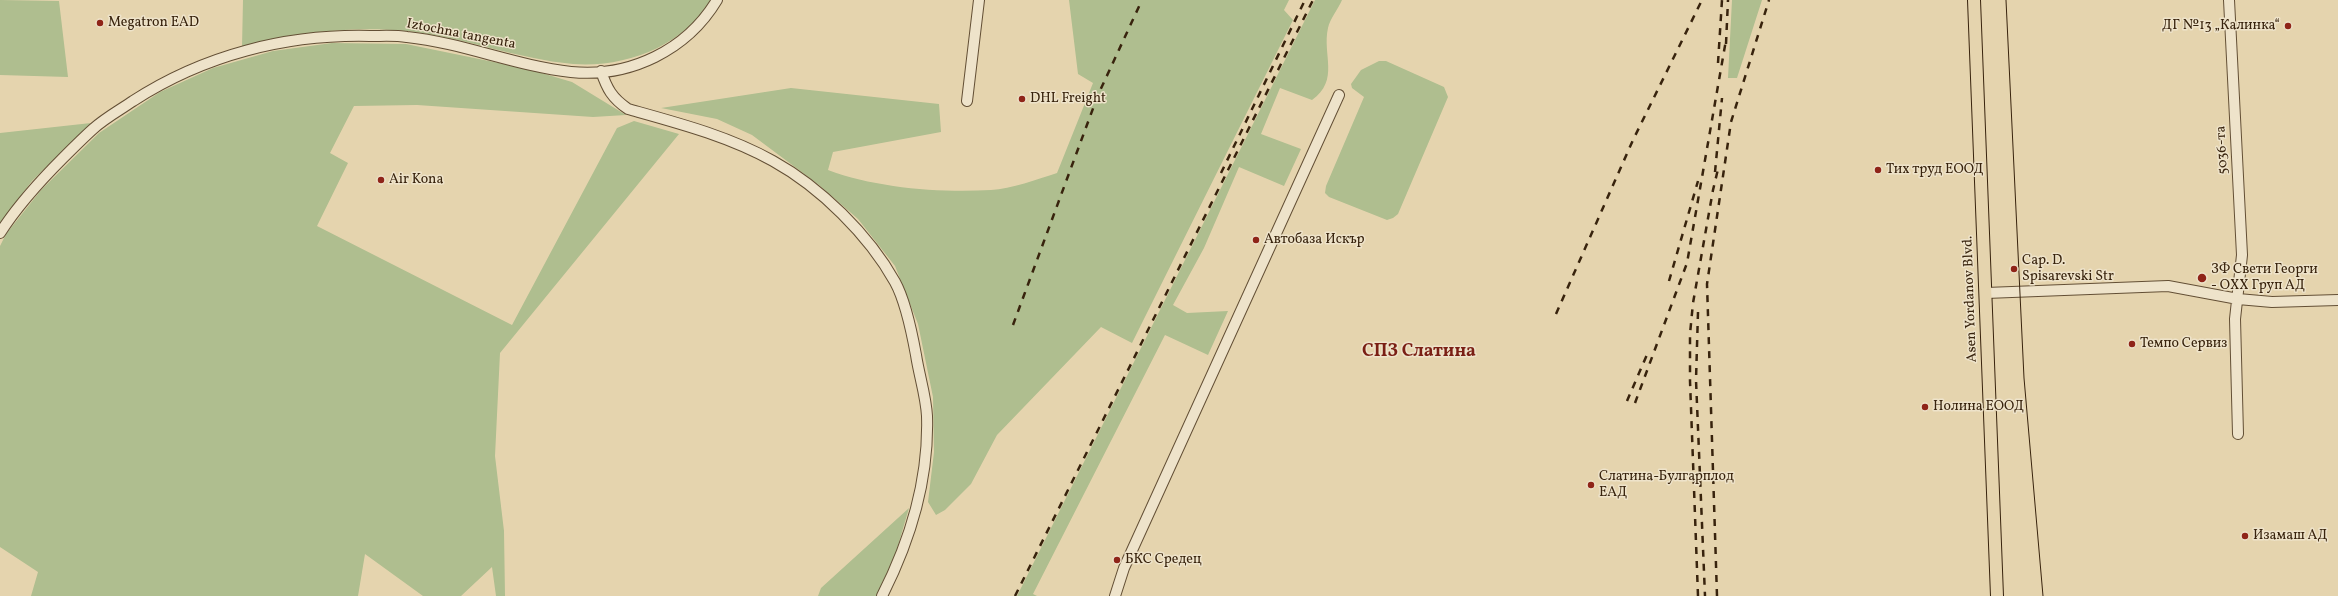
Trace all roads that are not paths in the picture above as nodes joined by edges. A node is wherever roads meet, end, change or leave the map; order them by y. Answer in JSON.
{"nodes":[{"id":1,"x":717,"y":0,"type":"edge"},
{"id":2,"x":979,"y":0,"type":"edge"},
{"id":3,"x":1974,"y":0,"type":"edge"},
{"id":4,"x":2229,"y":0,"type":"edge"},
{"id":5,"x":601,"y":71,"type":"junction"},
{"id":6,"x":1340,"y":95,"type":"dead end"},
{"id":7,"x":967,"y":101,"type":"dead end"},
{"id":8,"x":0,"y":233,"type":"edge"},
{"id":9,"x":1986,"y":293,"type":"junction"},
{"id":10,"x":2238,"y":299,"type":"junction"},
{"id":11,"x":2338,"y":300,"type":"edge"},
{"id":12,"x":2238,"y":434,"type":"dead end"},
{"id":13,"x":882,"y":596,"type":"edge"},
{"id":14,"x":1115,"y":596,"type":"edge"},
{"id":15,"x":1997,"y":596,"type":"edge"}],
"edges":[{"from":1,"to":5,"type":"street","name":"Iztochna tangenta"},
{"from":2,"to":7,"type":"street"},
{"from":3,"to":9,"type":"main road","name":"Asen Yordanov Blvd."},
{"from":4,"to":10,"type":"street","name":"5036-та"},
{"from":5,"to":8,"type":"street","name":"Iztochna tangenta"},
{"from":5,"to":13,"type":"street"},
{"from":6,"to":14,"type":"street"},
{"from":9,"to":10,"type":"street"},
{"from":9,"to":15,"type":"main road","name":"Asen Yordanov Blvd."},
{"from":10,"to":11,"type":"street"},
{"from":10,"to":12,"type":"street","name":"5036-та"}]}
